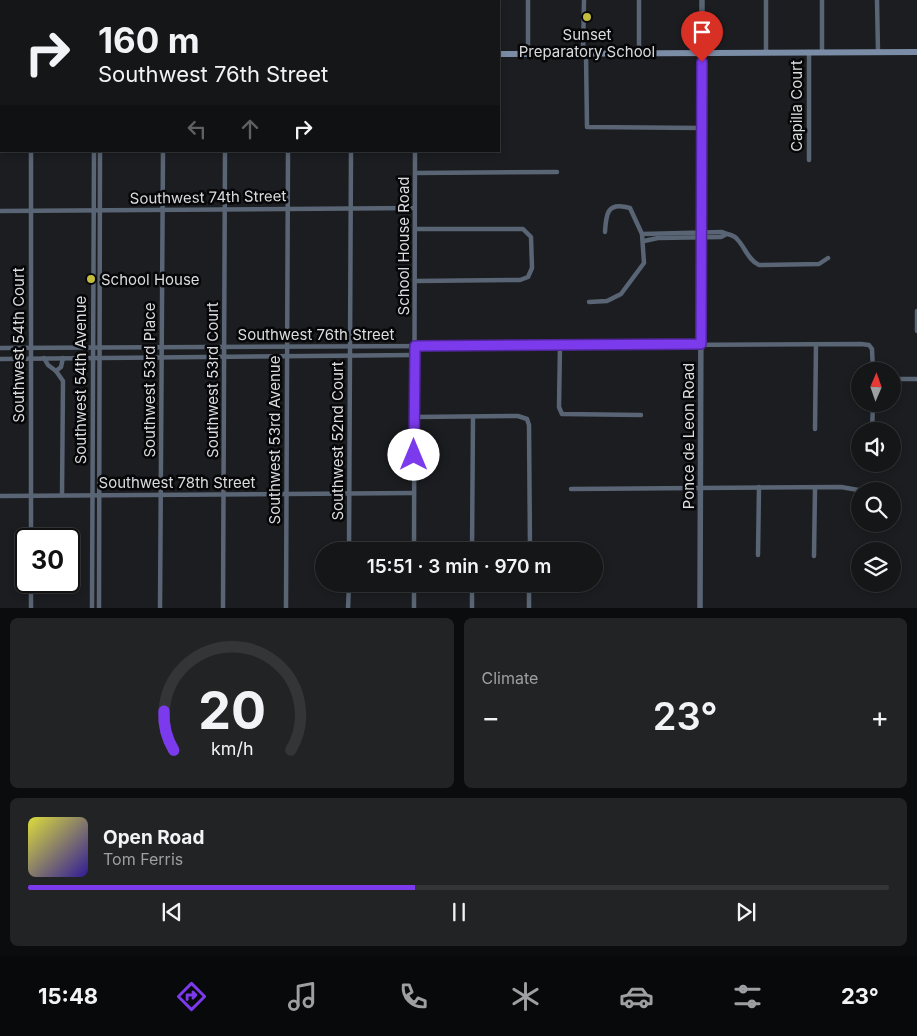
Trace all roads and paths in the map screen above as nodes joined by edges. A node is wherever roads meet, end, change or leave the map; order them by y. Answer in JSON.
{"nodes":[{"id":1,"x":528,"y":0,"type":"edge"},
{"id":2,"x":584,"y":0,"type":"edge"},
{"id":3,"x":639,"y":0,"type":"edge"},
{"id":4,"x":702,"y":0,"type":"edge"},
{"id":5,"x":766,"y":0,"type":"edge"},
{"id":6,"x":822,"y":0,"type":"edge"},
{"id":7,"x":877,"y":0,"type":"edge"},
{"id":8,"x":809,"y":52,"type":"junction"},
{"id":9,"x":822,"y":52,"type":"junction"},
{"id":10,"x":878,"y":52,"type":"junction"},
{"id":11,"x":917,"y":52,"type":"edge"},
{"id":12,"x":702,"y":53,"type":"junction"},
{"id":13,"x":766,"y":53,"type":"junction"},
{"id":14,"x":500,"y":54,"type":"edge"},
{"id":15,"x":528,"y":54,"type":"junction"},
{"id":16,"x":585,"y":54,"type":"junction"},
{"id":17,"x":639,"y":54,"type":"junction"},
{"id":18,"x":702,"y":128,"type":"junction"},
{"id":19,"x":31,"y":152,"type":"edge"},
{"id":20,"x":94,"y":152,"type":"edge"},
{"id":21,"x":100,"y":152,"type":"edge"},
{"id":22,"x":163,"y":152,"type":"edge"},
{"id":23,"x":226,"y":152,"type":"edge"},
{"id":24,"x":288,"y":152,"type":"edge"},
{"id":25,"x":351,"y":152,"type":"edge"},
{"id":26,"x":416,"y":152,"type":"edge"},
{"id":27,"x":809,"y":160,"type":"dead end"},
{"id":28,"x":557,"y":172,"type":"dead end"},
{"id":29,"x":416,"y":173,"type":"junction"},
{"id":30,"x":350,"y":208,"type":"junction"},
{"id":31,"x":415,"y":208,"type":"junction"},
{"id":32,"x":288,"y":209,"type":"junction"},
{"id":33,"x":93,"y":210,"type":"junction"},
{"id":34,"x":100,"y":210,"type":"junction"},
{"id":35,"x":163,"y":210,"type":"junction"},
{"id":36,"x":225,"y":210,"type":"junction"},
{"id":37,"x":0,"y":211,"type":"edge"},
{"id":38,"x":31,"y":211,"type":"junction"},
{"id":39,"x":415,"y":229,"type":"junction"},
{"id":40,"x":605,"y":232,"type":"dead end"},
{"id":41,"x":686,"y":232,"type":"junction"},
{"id":42,"x":642,"y":234,"type":"junction"},
{"id":43,"x":701,"y":235,"type":"junction"},
{"id":44,"x":661,"y":236,"type":"junction"},
{"id":45,"x":675,"y":236,"type":"junction"},
{"id":46,"x":686,"y":238,"type":"junction"},
{"id":47,"x":644,"y":241,"type":"junction"},
{"id":48,"x":828,"y":258,"type":"dead end"},
{"id":49,"x":415,"y":281,"type":"junction"},
{"id":50,"x":589,"y":302,"type":"dead end"},
{"id":51,"x":917,"y":311,"type":"edge"},
{"id":52,"x":917,"y":331,"type":"edge"},
{"id":53,"x":701,"y":344,"type":"junction"},
{"id":54,"x":816,"y":344,"type":"junction"},
{"id":55,"x":350,"y":345,"type":"junction"},
{"id":56,"x":560,"y":345,"type":"junction"},
{"id":57,"x":287,"y":346,"type":"junction"},
{"id":58,"x":415,"y":346,"type":"junction"},
{"id":59,"x":92,"y":347,"type":"junction"},
{"id":60,"x":100,"y":347,"type":"junction"},
{"id":61,"x":162,"y":347,"type":"junction"},
{"id":62,"x":224,"y":347,"type":"junction"},
{"id":63,"x":0,"y":348,"type":"edge"},
{"id":64,"x":30,"y":348,"type":"junction"},
{"id":65,"x":415,"y":355,"type":"junction"},
{"id":66,"x":287,"y":356,"type":"junction"},
{"id":67,"x":350,"y":356,"type":"junction"},
{"id":68,"x":162,"y":357,"type":"junction"},
{"id":69,"x":224,"y":357,"type":"junction"},
{"id":70,"x":0,"y":358,"type":"edge"},
{"id":71,"x":31,"y":358,"type":"junction"},
{"id":72,"x":44,"y":358,"type":"junction"},
{"id":73,"x":63,"y":358,"type":"junction"},
{"id":74,"x":92,"y":358,"type":"junction"},
{"id":75,"x":100,"y":358,"type":"junction"},
{"id":76,"x":873,"y":362,"type":"edge"},
{"id":77,"x":56,"y":371,"type":"junction"},
{"id":78,"x":901,"y":379,"type":"edge"},
{"id":79,"x":917,"y":379,"type":"edge"},
{"id":80,"x":641,"y":415,"type":"dead end"},
{"id":81,"x":414,"y":417,"type":"junction"},
{"id":82,"x":473,"y":417,"type":"junction"},
{"id":83,"x":815,"y":429,"type":"dead end"},
{"id":84,"x":759,"y":487,"type":"junction"},
{"id":85,"x":701,"y":488,"type":"junction"},
{"id":86,"x":815,"y":488,"type":"junction"},
{"id":87,"x":851,"y":488,"type":"edge"},
{"id":88,"x":570,"y":489,"type":"dead end"},
{"id":89,"x":414,"y":492,"type":"junction"},
{"id":90,"x":349,"y":493,"type":"junction"},
{"id":91,"x":161,"y":494,"type":"junction"},
{"id":92,"x":224,"y":494,"type":"junction"},
{"id":93,"x":286,"y":494,"type":"junction"},
{"id":94,"x":31,"y":495,"type":"junction"},
{"id":95,"x":62,"y":495,"type":"junction"},
{"id":96,"x":92,"y":495,"type":"junction"},
{"id":97,"x":99,"y":495,"type":"junction"},
{"id":98,"x":0,"y":496,"type":"edge"},
{"id":99,"x":31,"y":528,"type":"edge"},
{"id":100,"x":349,"y":542,"type":"edge"},
{"id":101,"x":414,"y":542,"type":"edge"},
{"id":102,"x":472,"y":542,"type":"edge"},
{"id":103,"x":530,"y":542,"type":"edge"},
{"id":104,"x":758,"y":555,"type":"dead end"},
{"id":105,"x":814,"y":556,"type":"dead end"},
{"id":106,"x":348,"y":592,"type":"edge"},
{"id":107,"x":414,"y":592,"type":"edge"},
{"id":108,"x":472,"y":592,"type":"edge"},
{"id":109,"x":529,"y":592,"type":"edge"},
{"id":110,"x":30,"y":593,"type":"edge"},
{"id":111,"x":30,"y":608,"type":"edge"},
{"id":112,"x":92,"y":608,"type":"edge"},
{"id":113,"x":99,"y":608,"type":"edge"},
{"id":114,"x":160,"y":608,"type":"edge"},
{"id":115,"x":223,"y":608,"type":"edge"},
{"id":116,"x":286,"y":608,"type":"edge"},
{"id":117,"x":348,"y":608,"type":"edge"},
{"id":118,"x":414,"y":608,"type":"edge"},
{"id":119,"x":472,"y":608,"type":"edge"},
{"id":120,"x":529,"y":608,"type":"edge"},
{"id":121,"x":700,"y":608,"type":"edge"}],
"edges":[{"from":1,"to":15,"type":"street"},
{"from":2,"to":16,"type":"street"},
{"from":3,"to":17,"type":"street"},
{"from":4,"to":12,"type":"street","name":"Ponce de Leon Road"},
{"from":5,"to":13,"type":"street"},
{"from":6,"to":9,"type":"street"},
{"from":7,"to":10,"type":"street"},
{"from":8,"to":9,"type":"main road"},
{"from":8,"to":13,"type":"main road"},
{"from":8,"to":27,"type":"street","name":"Capilla Court"},
{"from":9,"to":10,"type":"main road"},
{"from":10,"to":11,"type":"main road"},
{"from":12,"to":13,"type":"main road"},
{"from":12,"to":17,"type":"main road"},
{"from":12,"to":18,"type":"street","name":"Ponce de Leon Road"},
{"from":14,"to":15,"type":"main road"},
{"from":15,"to":16,"type":"main road"},
{"from":16,"to":17,"type":"main road"},
{"from":16,"to":18,"type":"street"},
{"from":18,"to":43,"type":"street","name":"Ponce de Leon Road"},
{"from":19,"to":38,"type":"street","name":"Southwest 54th Court"},
{"from":20,"to":33,"type":"street","name":"Southwest 54th Avenue"},
{"from":21,"to":34,"type":"street","name":"Southwest 54th Avenue"},
{"from":22,"to":35,"type":"street","name":"Southwest 53rd Place"},
{"from":23,"to":36,"type":"street","name":"Southwest 53rd Court"},
{"from":24,"to":32,"type":"street","name":"Southwest 53rd Avenue"},
{"from":25,"to":30,"type":"street","name":"Southwest 52nd Court"},
{"from":26,"to":29,"type":"street","name":"School House Road"},
{"from":28,"to":29,"type":"street"},
{"from":29,"to":31,"type":"street","name":"School House Road"},
{"from":30,"to":31,"type":"street","name":"Southwest 74th Street"},
{"from":30,"to":32,"type":"street","name":"Southwest 74th Street"},
{"from":30,"to":55,"type":"street","name":"Southwest 52nd Court"},
{"from":31,"to":39,"type":"street","name":"School House Road"},
{"from":32,"to":36,"type":"street","name":"Southwest 74th Street"},
{"from":32,"to":57,"type":"street","name":"Southwest 53rd Avenue"},
{"from":33,"to":34,"type":"street","name":"Southwest 74th Street"},
{"from":33,"to":38,"type":"street","name":"Southwest 74th Street"},
{"from":33,"to":59,"type":"street","name":"Southwest 54th Avenue"},
{"from":34,"to":35,"type":"street","name":"Southwest 74th Street"},
{"from":34,"to":60,"type":"street","name":"Southwest 54th Avenue"},
{"from":35,"to":36,"type":"street","name":"Southwest 74th Street"},
{"from":35,"to":61,"type":"street","name":"Southwest 53rd Place"},
{"from":36,"to":62,"type":"street","name":"Southwest 53rd Court"},
{"from":37,"to":38,"type":"street","name":"Southwest 74th Street"},
{"from":38,"to":64,"type":"street","name":"Southwest 54th Court"},
{"from":39,"to":49,"type":"street","name":"School House Road"},
{"from":39,"to":49,"type":"street"},
{"from":40,"to":42,"type":"street"},
{"from":41,"to":43,"type":"street"},
{"from":41,"to":45,"type":"street"},
{"from":41,"to":46,"type":"street"},
{"from":42,"to":44,"type":"street"},
{"from":42,"to":47,"type":"street"},
{"from":43,"to":46,"type":"street"},
{"from":43,"to":48,"type":"street"},
{"from":43,"to":53,"type":"street","name":"Ponce de Leon Road"},
{"from":44,"to":45,"type":"street"},
{"from":44,"to":47,"type":"street"},
{"from":45,"to":46,"type":"street"},
{"from":47,"to":50,"type":"street"},
{"from":49,"to":58,"type":"street","name":"School House Road"},
{"from":51,"to":52,"type":"street"},
{"from":53,"to":54,"type":"street","name":"Southwest 76th Street"},
{"from":53,"to":56,"type":"street","name":"Southwest 76th Street"},
{"from":53,"to":85,"type":"street","name":"Ponce de Leon Road"},
{"from":54,"to":76,"type":"street","name":"Southwest 76th Street"},
{"from":54,"to":83,"type":"street"},
{"from":55,"to":57,"type":"street","name":"Southwest 76th Street"},
{"from":55,"to":58,"type":"street","name":"Southwest 76th Street"},
{"from":55,"to":67,"type":"street","name":"Southwest 52nd Court"},
{"from":56,"to":58,"type":"street","name":"Southwest 76th Street"},
{"from":56,"to":80,"type":"street"},
{"from":57,"to":62,"type":"street","name":"Southwest 76th Street"},
{"from":57,"to":66,"type":"street","name":"Southwest 53rd Avenue"},
{"from":58,"to":65,"type":"street","name":"School House Road"},
{"from":59,"to":60,"type":"street","name":"Southwest 76th Street"},
{"from":59,"to":64,"type":"street","name":"Southwest 76th Street"},
{"from":59,"to":74,"type":"street","name":"Southwest 54th Avenue"},
{"from":60,"to":61,"type":"street","name":"Southwest 76th Street"},
{"from":60,"to":75,"type":"street","name":"Southwest 54th Avenue"},
{"from":61,"to":62,"type":"street","name":"Southwest 76th Street"},
{"from":61,"to":68,"type":"street","name":"Southwest 53rd Place"},
{"from":62,"to":69,"type":"street","name":"Southwest 53rd Court"},
{"from":63,"to":64,"type":"street","name":"Southwest 76th Street"},
{"from":64,"to":71,"type":"street","name":"Southwest 54th Court"},
{"from":65,"to":67,"type":"street","name":"Southwest 76th Street"},
{"from":65,"to":81,"type":"street","name":"School House Road"},
{"from":66,"to":67,"type":"street","name":"Southwest 76th Street"},
{"from":66,"to":69,"type":"street","name":"Southwest 76th Street"},
{"from":66,"to":93,"type":"street","name":"Southwest 53rd Avenue"},
{"from":67,"to":90,"type":"street","name":"Southwest 52nd Court"},
{"from":68,"to":69,"type":"street","name":"Southwest 76th Street"},
{"from":68,"to":75,"type":"street","name":"Southwest 76th Street"},
{"from":68,"to":91,"type":"street","name":"Southwest 53rd Place"},
{"from":69,"to":92,"type":"street","name":"Southwest 53rd Court"},
{"from":70,"to":71,"type":"street","name":"Southwest 76th Street"},
{"from":71,"to":72,"type":"street","name":"Southwest 76th Street"},
{"from":71,"to":94,"type":"street","name":"Southwest 54th Court"},
{"from":72,"to":73,"type":"street","name":"Southwest 76th Street"},
{"from":72,"to":77,"type":"street"},
{"from":73,"to":74,"type":"street","name":"Southwest 76th Street"},
{"from":73,"to":77,"type":"street"},
{"from":74,"to":75,"type":"street","name":"Southwest 76th Street"},
{"from":74,"to":96,"type":"street","name":"Southwest 54th Avenue"},
{"from":75,"to":97,"type":"street","name":"Southwest 54th Avenue"},
{"from":77,"to":95,"type":"street"},
{"from":78,"to":79,"type":"street"},
{"from":81,"to":82,"type":"street"},
{"from":81,"to":89,"type":"street","name":"School House Road"},
{"from":82,"to":102,"type":"street"},
{"from":82,"to":103,"type":"street"},
{"from":84,"to":85,"type":"street"},
{"from":84,"to":86,"type":"street"},
{"from":84,"to":104,"type":"street"},
{"from":85,"to":88,"type":"street"},
{"from":85,"to":121,"type":"street","name":"Ponce de Leon Road"},
{"from":86,"to":87,"type":"street"},
{"from":86,"to":105,"type":"street"},
{"from":89,"to":90,"type":"street","name":"Southwest 78th Street"},
{"from":89,"to":101,"type":"street","name":"School House Road"},
{"from":90,"to":93,"type":"street","name":"Southwest 78th Street"},
{"from":90,"to":100,"type":"street","name":"Southwest 52nd Court"},
{"from":91,"to":92,"type":"street","name":"Southwest 78th Street"},
{"from":91,"to":97,"type":"street","name":"Southwest 78th Street"},
{"from":91,"to":114,"type":"street","name":"Southwest 53rd Place"},
{"from":92,"to":93,"type":"street","name":"Southwest 78th Street"},
{"from":92,"to":115,"type":"street","name":"Southwest 53rd Court"},
{"from":93,"to":116,"type":"street","name":"Southwest 53rd Avenue"},
{"from":94,"to":95,"type":"street","name":"Southwest 78th Street"},
{"from":94,"to":98,"type":"street","name":"Southwest 78th Street"},
{"from":94,"to":99,"type":"street","name":"Southwest 54th Court"},
{"from":95,"to":96,"type":"street","name":"Southwest 78th Street"},
{"from":96,"to":97,"type":"street","name":"Southwest 78th Street"},
{"from":96,"to":112,"type":"street","name":"Southwest 54th Avenue"},
{"from":97,"to":113,"type":"street","name":"Southwest 54th Avenue"},
{"from":106,"to":117,"type":"street"},
{"from":107,"to":118,"type":"street"},
{"from":108,"to":119,"type":"street"},
{"from":109,"to":120,"type":"street"},
{"from":110,"to":111,"type":"street"}]}
